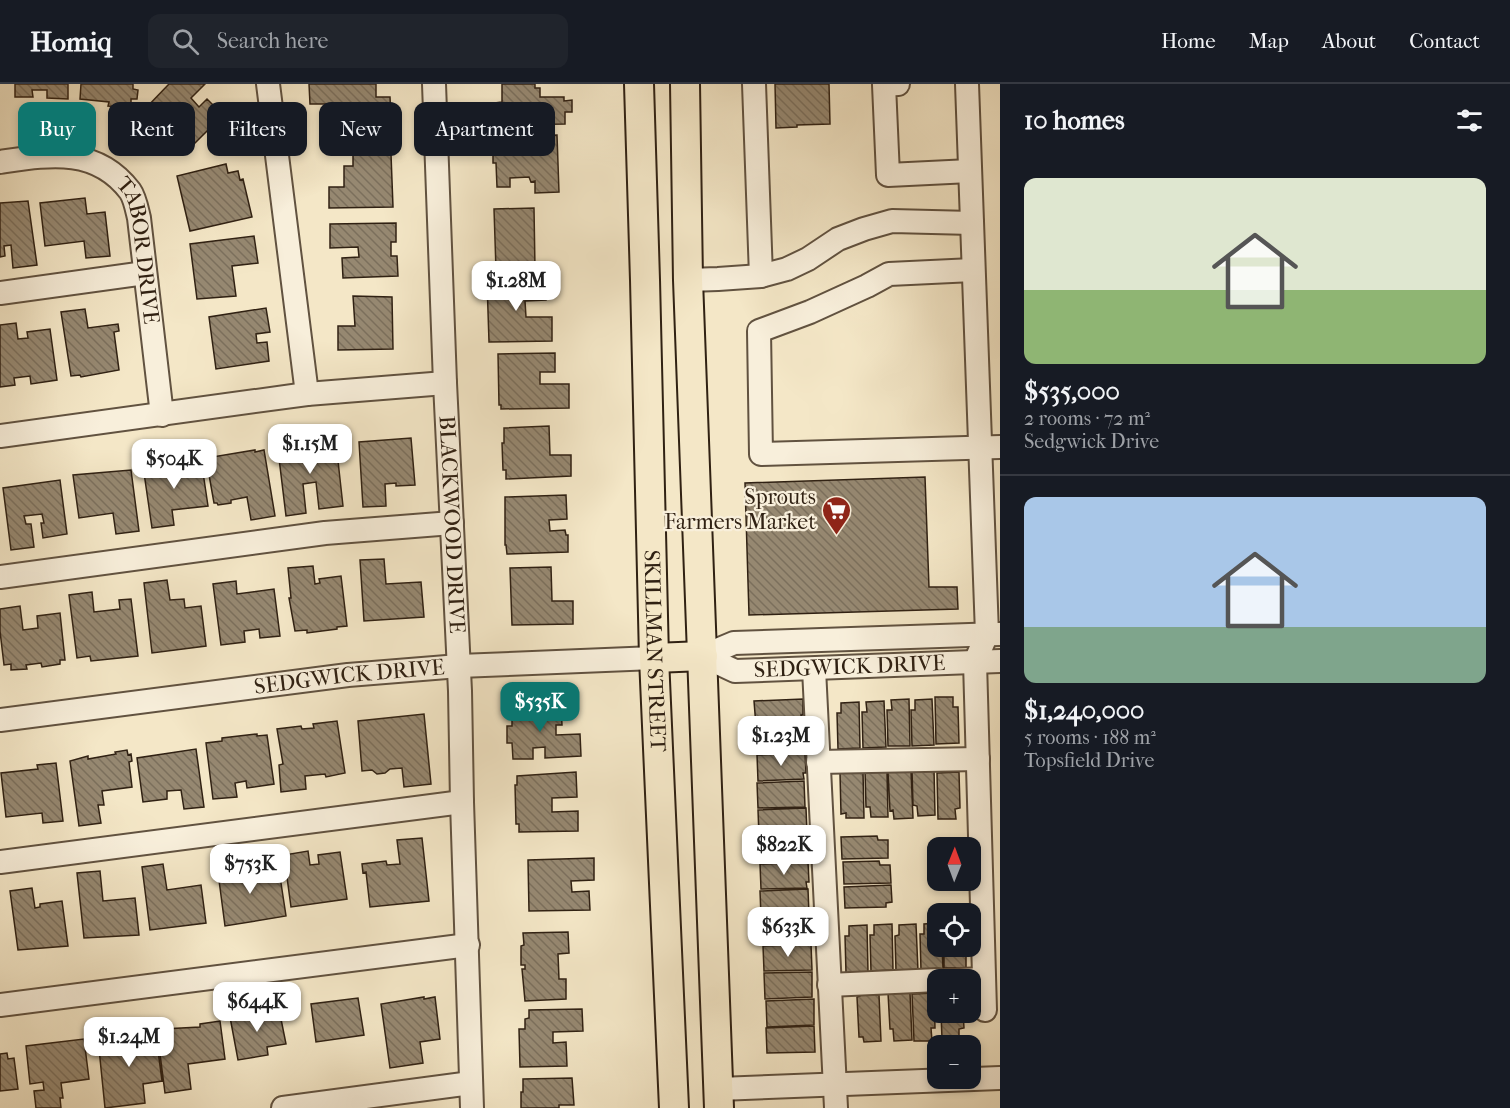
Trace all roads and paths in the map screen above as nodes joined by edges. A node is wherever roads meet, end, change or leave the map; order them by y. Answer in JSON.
{"nodes":[{"id":1,"x":268,"y":84,"type":"edge"},
{"id":2,"x":434,"y":84,"type":"edge"},
{"id":3,"x":639,"y":84,"type":"edge"},
{"id":4,"x":685,"y":84,"type":"edge"},
{"id":5,"x":754,"y":84,"type":"edge"},
{"id":6,"x":898,"y":84,"type":"edge"},
{"id":7,"x":967,"y":84,"type":"edge"},
{"id":8,"x":0,"y":162,"type":"edge"},
{"id":9,"x":970,"y":171,"type":"junction"},
{"id":10,"x":972,"y":223,"type":"junction"},
{"id":11,"x":974,"y":270,"type":"junction"},
{"id":12,"x":145,"y":273,"type":"junction"},
{"id":13,"x":761,"y":276,"type":"junction"},
{"id":14,"x":688,"y":280,"type":"junction"},
{"id":15,"x":645,"y":282,"type":"junction"},
{"id":16,"x":0,"y":293,"type":"edge"},
{"id":17,"x":445,"y":383,"type":"junction"},
{"id":18,"x":308,"y":394,"type":"junction"},
{"id":19,"x":162,"y":415,"type":"junction"},
{"id":20,"x":0,"y":436,"type":"edge"},
{"id":21,"x":990,"y":447,"type":"edge"},
{"id":22,"x":452,"y":523,"type":"junction"},
{"id":23,"x":0,"y":577,"type":"edge"},
{"id":24,"x":993,"y":634,"type":"edge"},
{"id":25,"x":703,"y":656,"type":"junction"},
{"id":26,"x":654,"y":658,"type":"junction"},
{"id":27,"x":1000,"y":661,"type":"edge"},
{"id":28,"x":975,"y":662,"type":"junction"},
{"id":29,"x":459,"y":666,"type":"junction"},
{"id":30,"x":813,"y":669,"type":"junction"},
{"id":31,"x":0,"y":720,"type":"edge"},
{"id":32,"x":978,"y":759,"type":"junction"},
{"id":33,"x":818,"y":762,"type":"junction"},
{"id":34,"x":462,"y":802,"type":"junction"},
{"id":35,"x":990,"y":860,"type":"edge"},
{"id":36,"x":0,"y":862,"type":"edge"},
{"id":37,"x":468,"y":945,"type":"junction"},
{"id":38,"x":981,"y":979,"type":"edge"},
{"id":39,"x":984,"y":979,"type":"junction"},
{"id":40,"x":927,"y":981,"type":"edge"},
{"id":41,"x":829,"y":985,"type":"junction"},
{"id":42,"x":0,"y":1005,"type":"edge"},
{"id":43,"x":985,"y":1010,"type":"dead end"},
{"id":44,"x":1000,"y":1078,"type":"edge"},
{"id":45,"x":471,"y":1083,"type":"junction"},
{"id":46,"x":835,"y":1084,"type":"junction"},
{"id":47,"x":719,"y":1098,"type":"edge"},
{"id":48,"x":674,"y":1100,"type":"edge"},
{"id":49,"x":283,"y":1108,"type":"edge"},
{"id":50,"x":472,"y":1108,"type":"edge"},
{"id":51,"x":836,"y":1108,"type":"edge"}],
"edges":[{"from":1,"to":18,"type":"street"},
{"from":2,"to":17,"type":"street","name":"BLACKWOOD DRIVE"},
{"from":3,"to":15,"type":"main road","name":"SKILLMAN STREET"},
{"from":4,"to":14,"type":"main road"},
{"from":5,"to":13,"type":"street"},
{"from":6,"to":9,"type":"street"},
{"from":7,"to":9,"type":"street"},
{"from":8,"to":12,"type":"street","name":"TABOR DRIVE"},
{"from":9,"to":10,"type":"street"},
{"from":10,"to":11,"type":"street"},
{"from":10,"to":13,"type":"street"},
{"from":11,"to":21,"type":"street"},
{"from":11,"to":21,"type":"street"},
{"from":12,"to":16,"type":"street"},
{"from":12,"to":19,"type":"street","name":"TABOR DRIVE"},
{"from":13,"to":14,"type":"street"},
{"from":14,"to":15,"type":"main road"},
{"from":14,"to":25,"type":"main road"},
{"from":15,"to":26,"type":"main road","name":"SKILLMAN STREET"},
{"from":17,"to":18,"type":"street"},
{"from":17,"to":22,"type":"street","name":"BLACKWOOD DRIVE"},
{"from":18,"to":19,"type":"street"},
{"from":19,"to":20,"type":"street"},
{"from":21,"to":24,"type":"street"},
{"from":22,"to":23,"type":"street"},
{"from":22,"to":29,"type":"street","name":"BLACKWOOD DRIVE"},
{"from":24,"to":25,"type":"street","name":"SEDGWICK DRIVE"},
{"from":24,"to":28,"type":"street"},
{"from":25,"to":26,"type":"main road","name":"SEDGWICK DRIVE"},
{"from":25,"to":30,"type":"street","name":"SEDGWICK DRIVE"},
{"from":25,"to":47,"type":"main road"},
{"from":26,"to":29,"type":"street","name":"SEDGWICK DRIVE"},
{"from":26,"to":48,"type":"main road","name":"SKILLMAN STREET"},
{"from":27,"to":28,"type":"street","name":"SEDGWICK DRIVE"},
{"from":28,"to":30,"type":"street","name":"SEDGWICK DRIVE"},
{"from":28,"to":32,"type":"street"},
{"from":29,"to":31,"type":"street","name":"SEDGWICK DRIVE"},
{"from":29,"to":34,"type":"street","name":"BLACKWOOD DRIVE"},
{"from":30,"to":33,"type":"street"},
{"from":32,"to":33,"type":"street"},
{"from":32,"to":35,"type":"street"},
{"from":33,"to":41,"type":"street"},
{"from":34,"to":36,"type":"street"},
{"from":34,"to":37,"type":"street","name":"BLACKWOOD DRIVE"},
{"from":35,"to":39,"type":"street"},
{"from":37,"to":42,"type":"street"},
{"from":37,"to":45,"type":"street","name":"BLACKWOOD DRIVE"},
{"from":38,"to":39,"type":"street"},
{"from":39,"to":43,"type":"street"},
{"from":40,"to":41,"type":"street"},
{"from":41,"to":46,"type":"street"},
{"from":44,"to":46,"type":"street"},
{"from":45,"to":49,"type":"street"},
{"from":45,"to":50,"type":"street","name":"BLACKWOOD DRIVE"},
{"from":46,"to":47,"type":"street"},
{"from":46,"to":51,"type":"street"},
{"from":47,"to":48,"type":"main road"}]}
